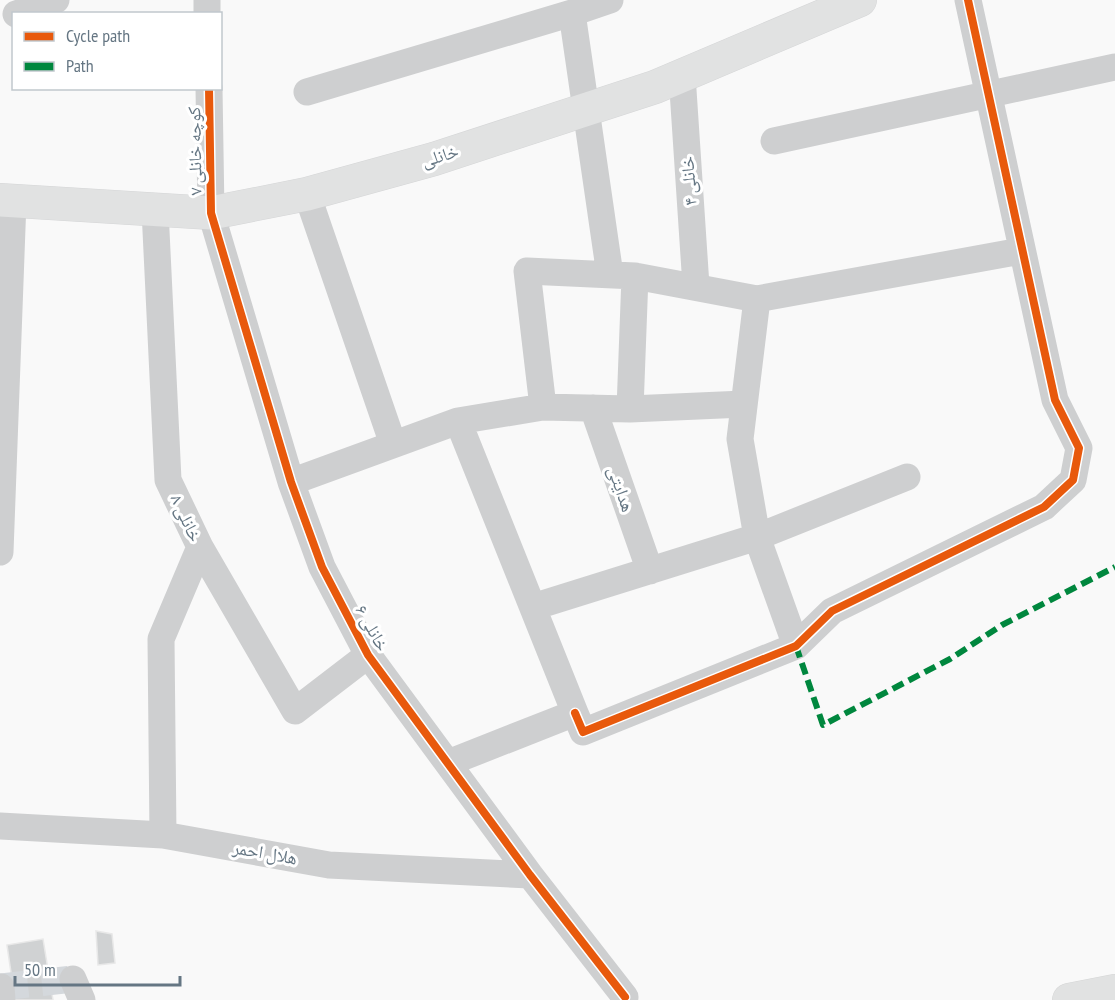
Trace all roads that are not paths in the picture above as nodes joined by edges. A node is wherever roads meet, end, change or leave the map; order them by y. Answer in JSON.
{"nodes":[{"id":1,"x":56,"y":0,"type":"edge"},
{"id":2,"x":610,"y":0,"type":"edge"},
{"id":3,"x":858,"y":0,"type":"edge"},
{"id":4,"x":968,"y":0,"type":"edge"},
{"id":5,"x":21,"y":9,"type":"edge"},
{"id":6,"x":572,"y":13,"type":"junction"},
{"id":7,"x":1115,"y":68,"type":"edge"},
{"id":8,"x":682,"y":75,"type":"junction"},
{"id":9,"x":209,"y":90,"type":"edge"},
{"id":10,"x":308,"y":92,"type":"dead end"},
{"id":11,"x":988,"y":95,"type":"junction"},
{"id":12,"x":586,"y":110,"type":"junction"},
{"id":13,"x":774,"y":141,"type":"dead end"},
{"id":14,"x":307,"y":194,"type":"junction"},
{"id":15,"x":6,"y":200,"type":"edge"},
{"id":16,"x":155,"y":210,"type":"junction"},
{"id":17,"x":211,"y":213,"type":"junction"},
{"id":18,"x":1021,"y":251,"type":"junction"},
{"id":19,"x":622,"y":276,"type":"junction"},
{"id":20,"x":696,"y":286,"type":"junction"},
{"id":21,"x":757,"y":298,"type":"junction"},
{"id":22,"x":744,"y":404,"type":"junction"},
{"id":23,"x":543,"y":407,"type":"junction"},
{"id":24,"x":593,"y":408,"type":"junction"},
{"id":25,"x":630,"y":409,"type":"junction"},
{"id":26,"x":458,"y":421,"type":"junction"},
{"id":27,"x":393,"y":444,"type":"junction"},
{"id":28,"x":907,"y":477,"type":"dead end"},
{"id":29,"x":291,"y":482,"type":"junction"},
{"id":30,"x":757,"y":537,"type":"junction"},
{"id":31,"x":200,"y":547,"type":"junction"},
{"id":32,"x":0,"y":552,"type":"edge"},
{"id":33,"x":650,"y":571,"type":"junction"},
{"id":34,"x":533,"y":607,"type":"junction"},
{"id":35,"x":796,"y":646,"type":"junction"},
{"id":36,"x":368,"y":655,"type":"junction"},
{"id":37,"x":575,"y":713,"type":"junction"},
{"id":38,"x":448,"y":763,"type":"junction"},
{"id":39,"x":0,"y":826,"type":"edge"},
{"id":40,"x":163,"y":835,"type":"junction"},
{"id":41,"x":530,"y":875,"type":"junction"},
{"id":42,"x":1115,"y":991,"type":"edge"},
{"id":43,"x":624,"y":997,"type":"dead end"},
{"id":44,"x":1069,"y":1000,"type":"edge"}],
"edges":[{"from":1,"to":5,"type":"street"},
{"from":2,"to":6,"type":"street"},
{"from":3,"to":8,"type":"main road","name":"خانلی"},
{"from":4,"to":11,"type":"street"},
{"from":6,"to":10,"type":"street"},
{"from":6,"to":12,"type":"street"},
{"from":7,"to":11,"type":"street"},
{"from":8,"to":12,"type":"main road","name":"خانلی"},
{"from":8,"to":20,"type":"street","name":"خانلی ۴"},
{"from":9,"to":17,"type":"street","name":"کوچه خانلی ۷"},
{"from":11,"to":13,"type":"street"},
{"from":11,"to":18,"type":"street"},
{"from":12,"to":14,"type":"main road","name":"خانلی"},
{"from":12,"to":19,"type":"street"},
{"from":14,"to":17,"type":"main road","name":"خانلی"},
{"from":14,"to":27,"type":"street"},
{"from":15,"to":16,"type":"main road","name":"خانلی"},
{"from":15,"to":32,"type":"street"},
{"from":16,"to":17,"type":"main road","name":"خانلی"},
{"from":16,"to":31,"type":"street","name":"خانلی ۸"},
{"from":17,"to":29,"type":"street","name":"خانلی ۶"},
{"from":18,"to":21,"type":"street"},
{"from":18,"to":35,"type":"street"},
{"from":19,"to":20,"type":"street"},
{"from":19,"to":23,"type":"street"},
{"from":19,"to":25,"type":"street"},
{"from":20,"to":21,"type":"street"},
{"from":21,"to":22,"type":"street"},
{"from":22,"to":25,"type":"street"},
{"from":22,"to":30,"type":"street"},
{"from":23,"to":24,"type":"street"},
{"from":23,"to":26,"type":"street"},
{"from":24,"to":25,"type":"street"},
{"from":24,"to":33,"type":"street","name":"هدایتی"},
{"from":26,"to":27,"type":"street"},
{"from":26,"to":34,"type":"street"},
{"from":27,"to":29,"type":"street"},
{"from":28,"to":30,"type":"street"},
{"from":29,"to":36,"type":"street","name":"خانلی ۶"},
{"from":30,"to":33,"type":"street"},
{"from":30,"to":35,"type":"street"},
{"from":31,"to":36,"type":"street","name":"خانلی ۸"},
{"from":31,"to":40,"type":"street"},
{"from":33,"to":34,"type":"street"},
{"from":34,"to":37,"type":"street"},
{"from":35,"to":37,"type":"street"},
{"from":36,"to":38,"type":"street","name":"خانلی ۶"},
{"from":37,"to":38,"type":"street"},
{"from":38,"to":41,"type":"street","name":"خانلی ۶"},
{"from":39,"to":40,"type":"street","name":"هلال احمر"},
{"from":40,"to":41,"type":"street","name":"هلال احمر"},
{"from":41,"to":43,"type":"street","name":"خانلی ۶"},
{"from":42,"to":44,"type":"main road"}]}
